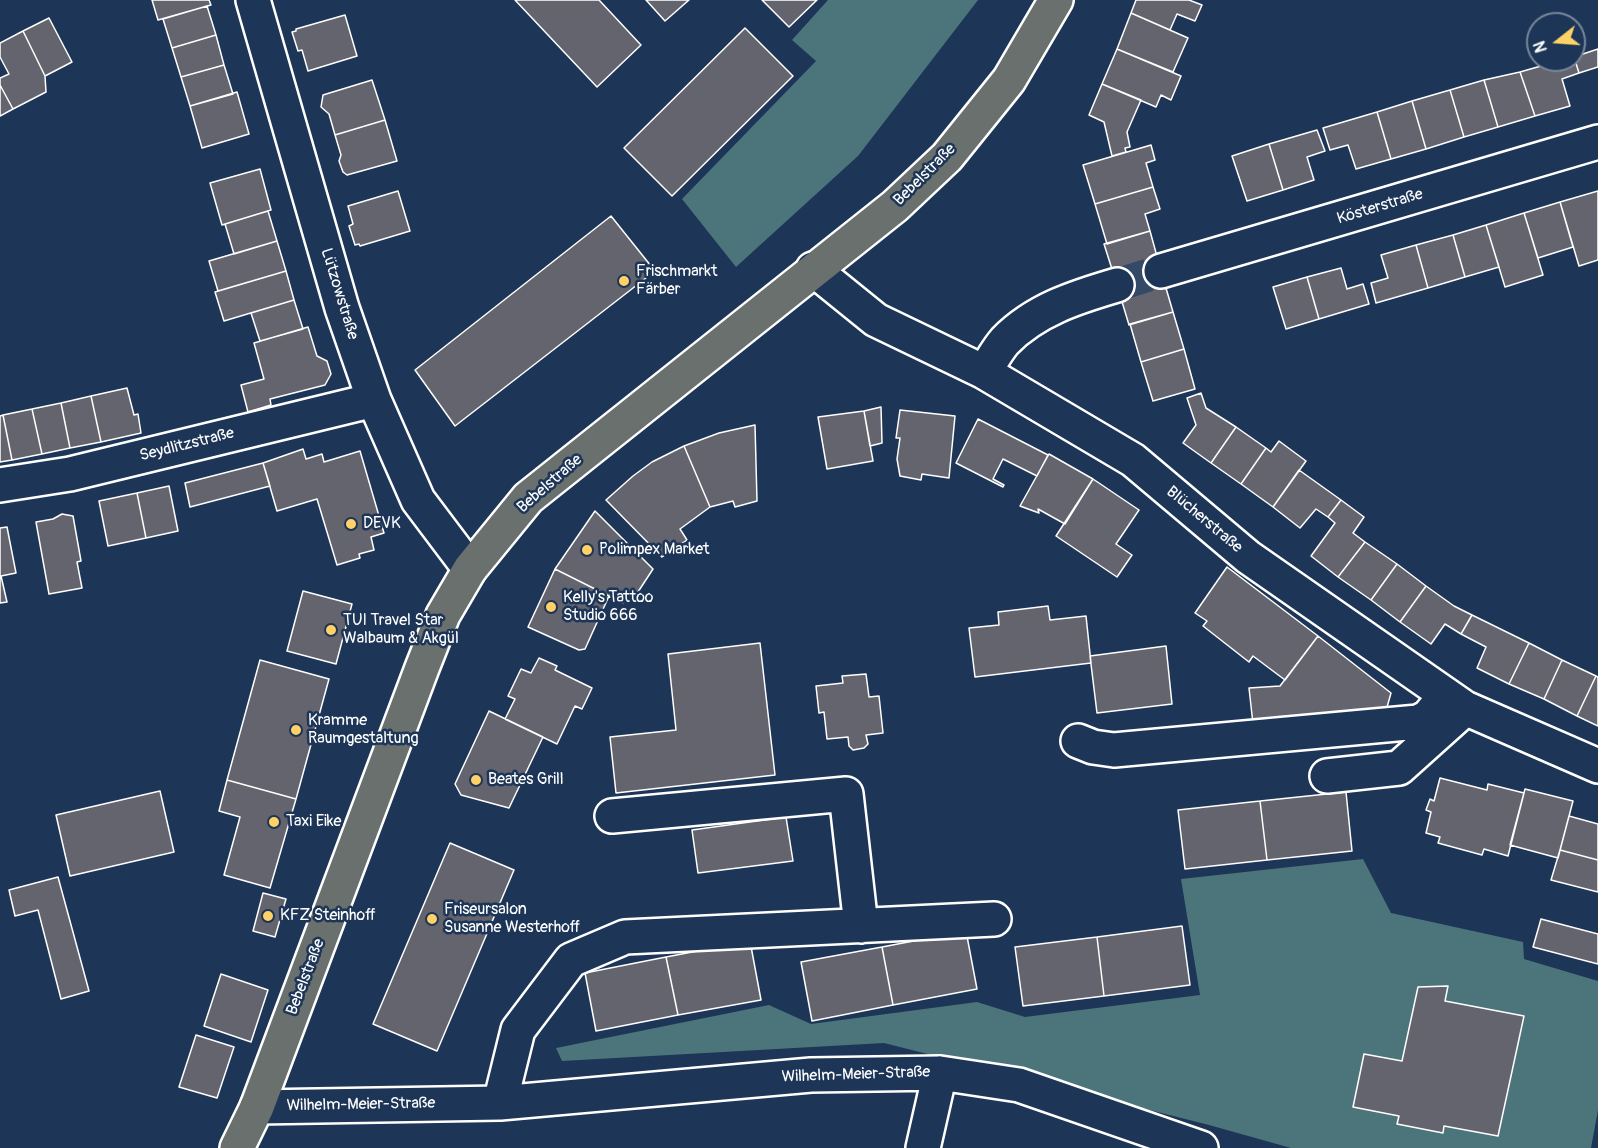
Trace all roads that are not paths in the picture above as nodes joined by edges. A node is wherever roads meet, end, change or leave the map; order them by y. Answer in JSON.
{"nodes":[{"id":1,"x":253,"y":0,"type":"edge"},
{"id":2,"x":1048,"y":4,"type":"edge"},
{"id":3,"x":1598,"y":142,"type":"edge"},
{"id":4,"x":813,"y":269,"type":"junction"},
{"id":5,"x":1161,"y":271,"type":"tunnel mouth"},
{"id":6,"x":1117,"y":285,"type":"tunnel mouth"},
{"id":7,"x":984,"y":372,"type":"junction"},
{"id":8,"x":374,"y":400,"type":"junction"},
{"id":9,"x":0,"y":484,"type":"edge"},
{"id":10,"x":470,"y":569,"type":"junction"},
{"id":11,"x":1455,"y":702,"type":"junction"},
{"id":12,"x":1078,"y":741,"type":"dead end"},
{"id":13,"x":1598,"y":766,"type":"edge"},
{"id":14,"x":1327,"y":776,"type":"dead end"},
{"id":15,"x":612,"y":816,"type":"dead end"},
{"id":16,"x":994,"y":919,"type":"dead end"},
{"id":17,"x":861,"y":926,"type":"junction"},
{"id":18,"x":940,"y":1073,"type":"junction"},
{"id":19,"x":500,"y":1103,"type":"junction"},
{"id":20,"x":257,"y":1107,"type":"junction"},
{"id":21,"x":237,"y":1148,"type":"edge"},
{"id":22,"x":923,"y":1148,"type":"edge"},
{"id":23,"x":1201,"y":1148,"type":"edge"}],
"edges":[{"from":1,"to":8,"type":"street","name":"Lützowstraße"},
{"from":2,"to":4,"type":"main road","name":"Bebelstraße"},
{"from":3,"to":5,"type":"street","name":"Kösterstraße"},
{"from":4,"to":7,"type":"street","name":"Blücherstraße"},
{"from":4,"to":10,"type":"main road","name":"Bebelstraße"},
{"from":6,"to":7,"type":"street"},
{"from":7,"to":11,"type":"street","name":"Blücherstraße"},
{"from":8,"to":9,"type":"street","name":"Seydlitzstraße"},
{"from":8,"to":10,"type":"street","name":"Lützowstraße"},
{"from":10,"to":20,"type":"main road","name":"Bebelstraße"},
{"from":11,"to":12,"type":"street"},
{"from":11,"to":13,"type":"street","name":"Blücherstraße"},
{"from":11,"to":14,"type":"street"},
{"from":15,"to":17,"type":"street"},
{"from":16,"to":17,"type":"street"},
{"from":17,"to":19,"type":"street"},
{"from":18,"to":19,"type":"street","name":"Wilhelm-Meier-Straße"},
{"from":18,"to":22,"type":"street"},
{"from":18,"to":23,"type":"street","name":"Wilhelm-Meier-Straße"},
{"from":19,"to":20,"type":"street","name":"Wilhelm-Meier-Straße"},
{"from":20,"to":21,"type":"main road","name":"Bebelstraße"}]}
